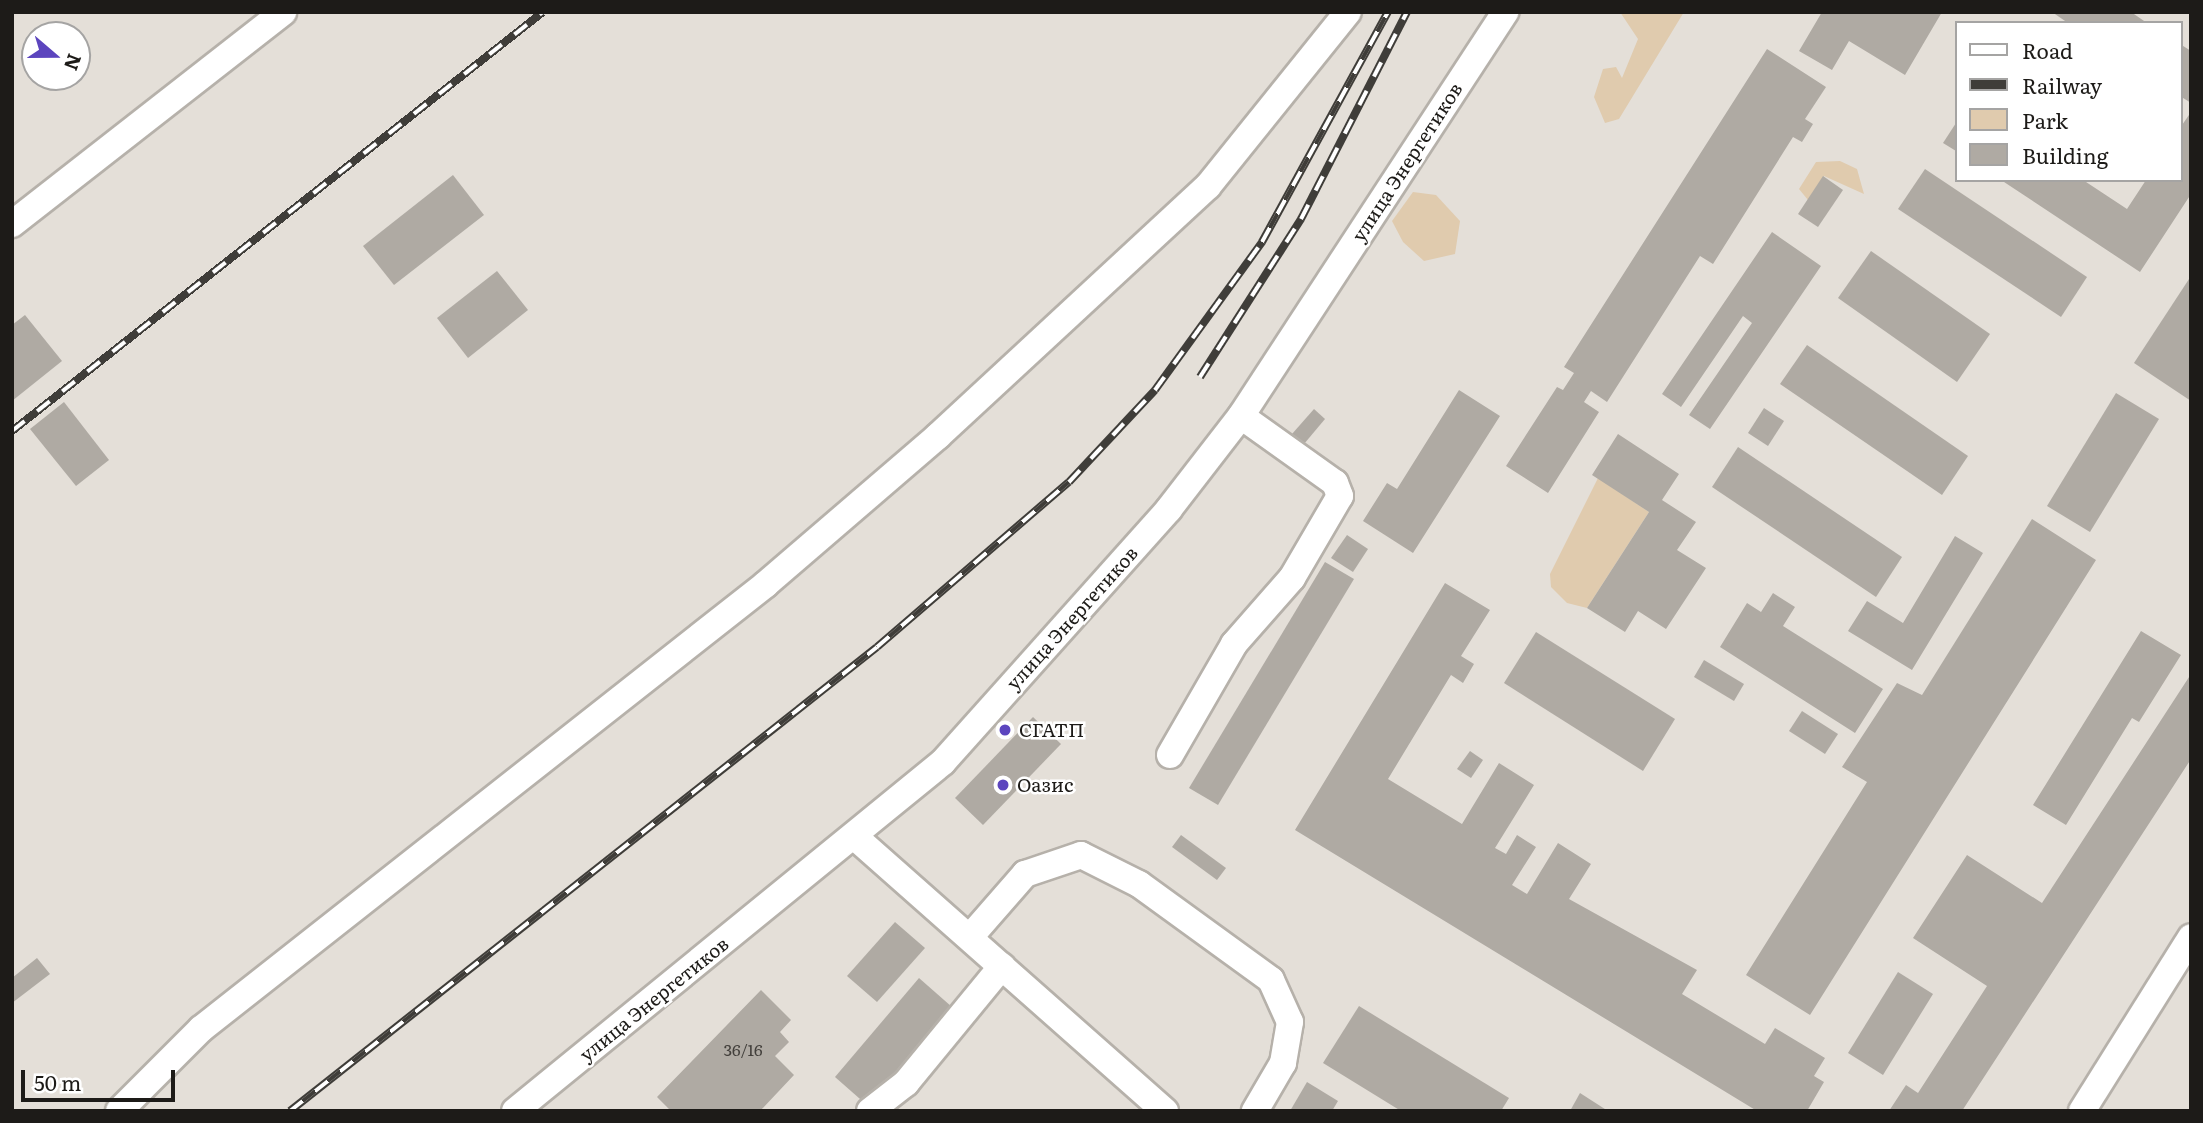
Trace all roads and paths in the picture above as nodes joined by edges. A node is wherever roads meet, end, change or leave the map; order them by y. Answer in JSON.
{"nodes":[{"id":1,"x":283,"y":12,"type":"edge"},
{"id":2,"x":1348,"y":12,"type":"edge"},
{"id":3,"x":1505,"y":12,"type":"edge"},
{"id":4,"x":12,"y":224,"type":"edge"},
{"id":5,"x":1241,"y":416,"type":"junction"},
{"id":6,"x":1170,"y":755,"type":"dead end"},
{"id":7,"x":855,"y":837,"type":"junction"},
{"id":8,"x":970,"y":937,"type":"junction"},
{"id":9,"x":2191,"y":937,"type":"edge"},
{"id":10,"x":1002,"y":966,"type":"junction"},
{"id":11,"x":118,"y":1111,"type":"edge"},
{"id":12,"x":515,"y":1111,"type":"edge"},
{"id":13,"x":870,"y":1111,"type":"edge"},
{"id":14,"x":1165,"y":1111,"type":"edge"},
{"id":15,"x":1255,"y":1111,"type":"edge"},
{"id":16,"x":2082,"y":1111,"type":"edge"}],
"edges":[{"from":1,"to":4,"type":"street"},
{"from":2,"to":11,"type":"street"},
{"from":3,"to":5,"type":"street","name":"улица Энергетиков"},
{"from":5,"to":6,"type":"street"},
{"from":5,"to":7,"type":"street","name":"улица Энергетиков"},
{"from":7,"to":8,"type":"street"},
{"from":7,"to":12,"type":"street","name":"улица Энергетиков"},
{"from":8,"to":10,"type":"street"},
{"from":8,"to":15,"type":"street"},
{"from":9,"to":16,"type":"street"},
{"from":10,"to":13,"type":"street"},
{"from":10,"to":14,"type":"street"}]}
